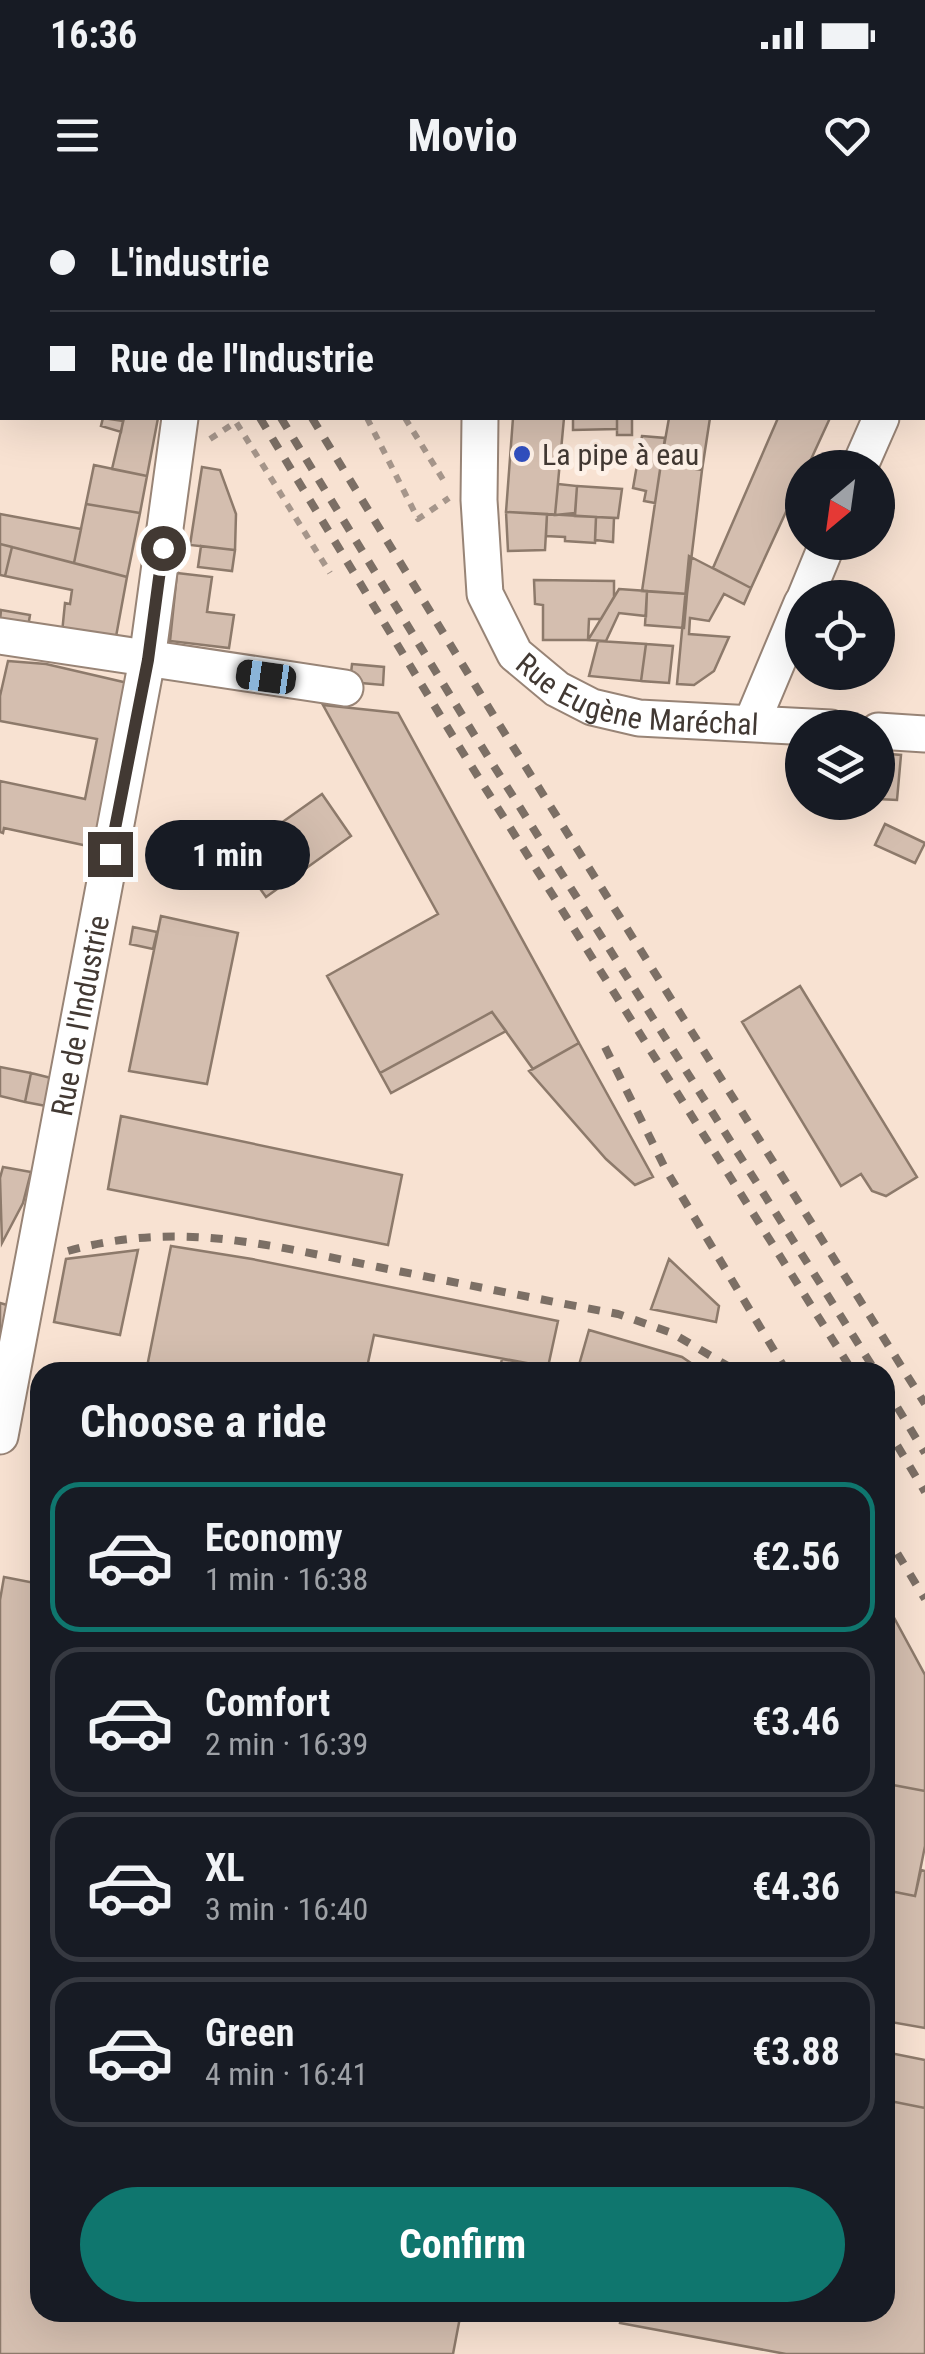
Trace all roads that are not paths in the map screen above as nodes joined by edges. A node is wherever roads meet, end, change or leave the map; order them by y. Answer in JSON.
{"nodes":[{"id":1,"x":480,"y":420,"type":"edge"},
{"id":2,"x":879,"y":420,"type":"edge"},
{"id":3,"x":178,"y":431,"type":"edge"},
{"id":4,"x":867,"y":450,"type":"edge"},
{"id":5,"x":0,"y":636,"type":"edge"},
{"id":6,"x":785,"y":645,"type":"edge"},
{"id":7,"x":148,"y":660,"type":"junction"},
{"id":8,"x":345,"y":688,"type":"dead end"},
{"id":9,"x":752,"y":722,"type":"junction"},
{"id":10,"x":785,"y":725,"type":"edge"},
{"id":11,"x":895,"y":731,"type":"edge"},
{"id":12,"x":925,"y":734,"type":"edge"},
{"id":13,"x":0,"y":1436,"type":"edge"}],
"edges":[{"from":1,"to":9,"type":"street","name":"Rue Eugène Maréchal"},
{"from":2,"to":4,"type":"street"},
{"from":3,"to":7,"type":"street","name":"Rue de l'Industrie"},
{"from":5,"to":7,"type":"street"},
{"from":6,"to":9,"type":"street"},
{"from":7,"to":8,"type":"street"},
{"from":7,"to":13,"type":"street","name":"Rue de l'Industrie"},
{"from":9,"to":10,"type":"street","name":"Rue Eugène Maréchal"},
{"from":11,"to":12,"type":"street"}]}
